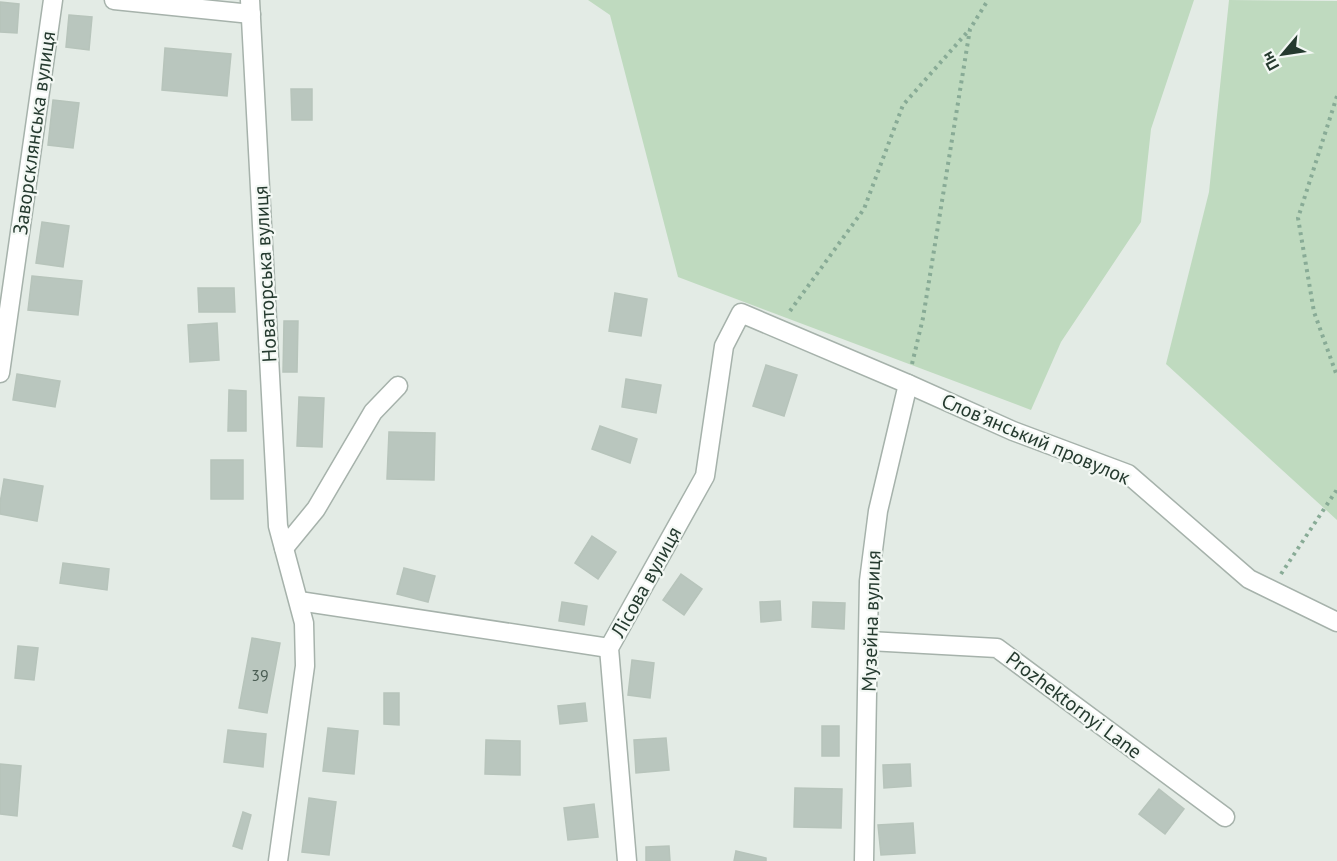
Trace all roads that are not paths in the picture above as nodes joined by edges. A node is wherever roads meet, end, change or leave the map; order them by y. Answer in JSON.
{"nodes":[{"id":1,"x":53,"y":0,"type":"edge"},
{"id":2,"x":114,"y":0,"type":"edge"},
{"id":3,"x":251,"y":7,"type":"edge"},
{"id":4,"x":777,"y":328,"type":"joint"},
{"id":5,"x":0,"y":373,"type":"edge"},
{"id":6,"x":908,"y":384,"type":"junction"},
{"id":7,"x":398,"y":387,"type":"dead end"},
{"id":8,"x":284,"y":548,"type":"junction"},
{"id":9,"x":298,"y":601,"type":"junction"},
{"id":10,"x":1337,"y":622,"type":"edge"},
{"id":11,"x":869,"y":641,"type":"junction"},
{"id":12,"x":609,"y":648,"type":"junction"},
{"id":13,"x":1225,"y":817,"type":"dead end"},
{"id":14,"x":278,"y":861,"type":"edge"},
{"id":15,"x":627,"y":861,"type":"edge"},
{"id":16,"x":864,"y":861,"type":"edge"}],
"edges":[{"from":1,"to":5,"type":"street","name":"Заворсклянська вулиця"},
{"from":2,"to":3,"type":"street"},
{"from":3,"to":8,"type":"street","name":"Новаторська вулиця"},
{"from":4,"to":6,"type":"street","name":"Словʼянський провулок"},
{"from":4,"to":12,"type":"street","name":"Лісова вулиця"},
{"from":6,"to":10,"type":"street","name":"Словʼянський провулок"},
{"from":6,"to":11,"type":"street","name":"Музейна вулиця"},
{"from":7,"to":8,"type":"street"},
{"from":8,"to":9,"type":"street","name":"Новаторська вулиця"},
{"from":9,"to":12,"type":"street"},
{"from":9,"to":14,"type":"street","name":"Новаторська вулиця"},
{"from":11,"to":13,"type":"street","name":"Prozhektornyi Lane"},
{"from":11,"to":16,"type":"street","name":"Музейна вулиця"},
{"from":12,"to":15,"type":"street","name":"Лісова вулиця"}]}
